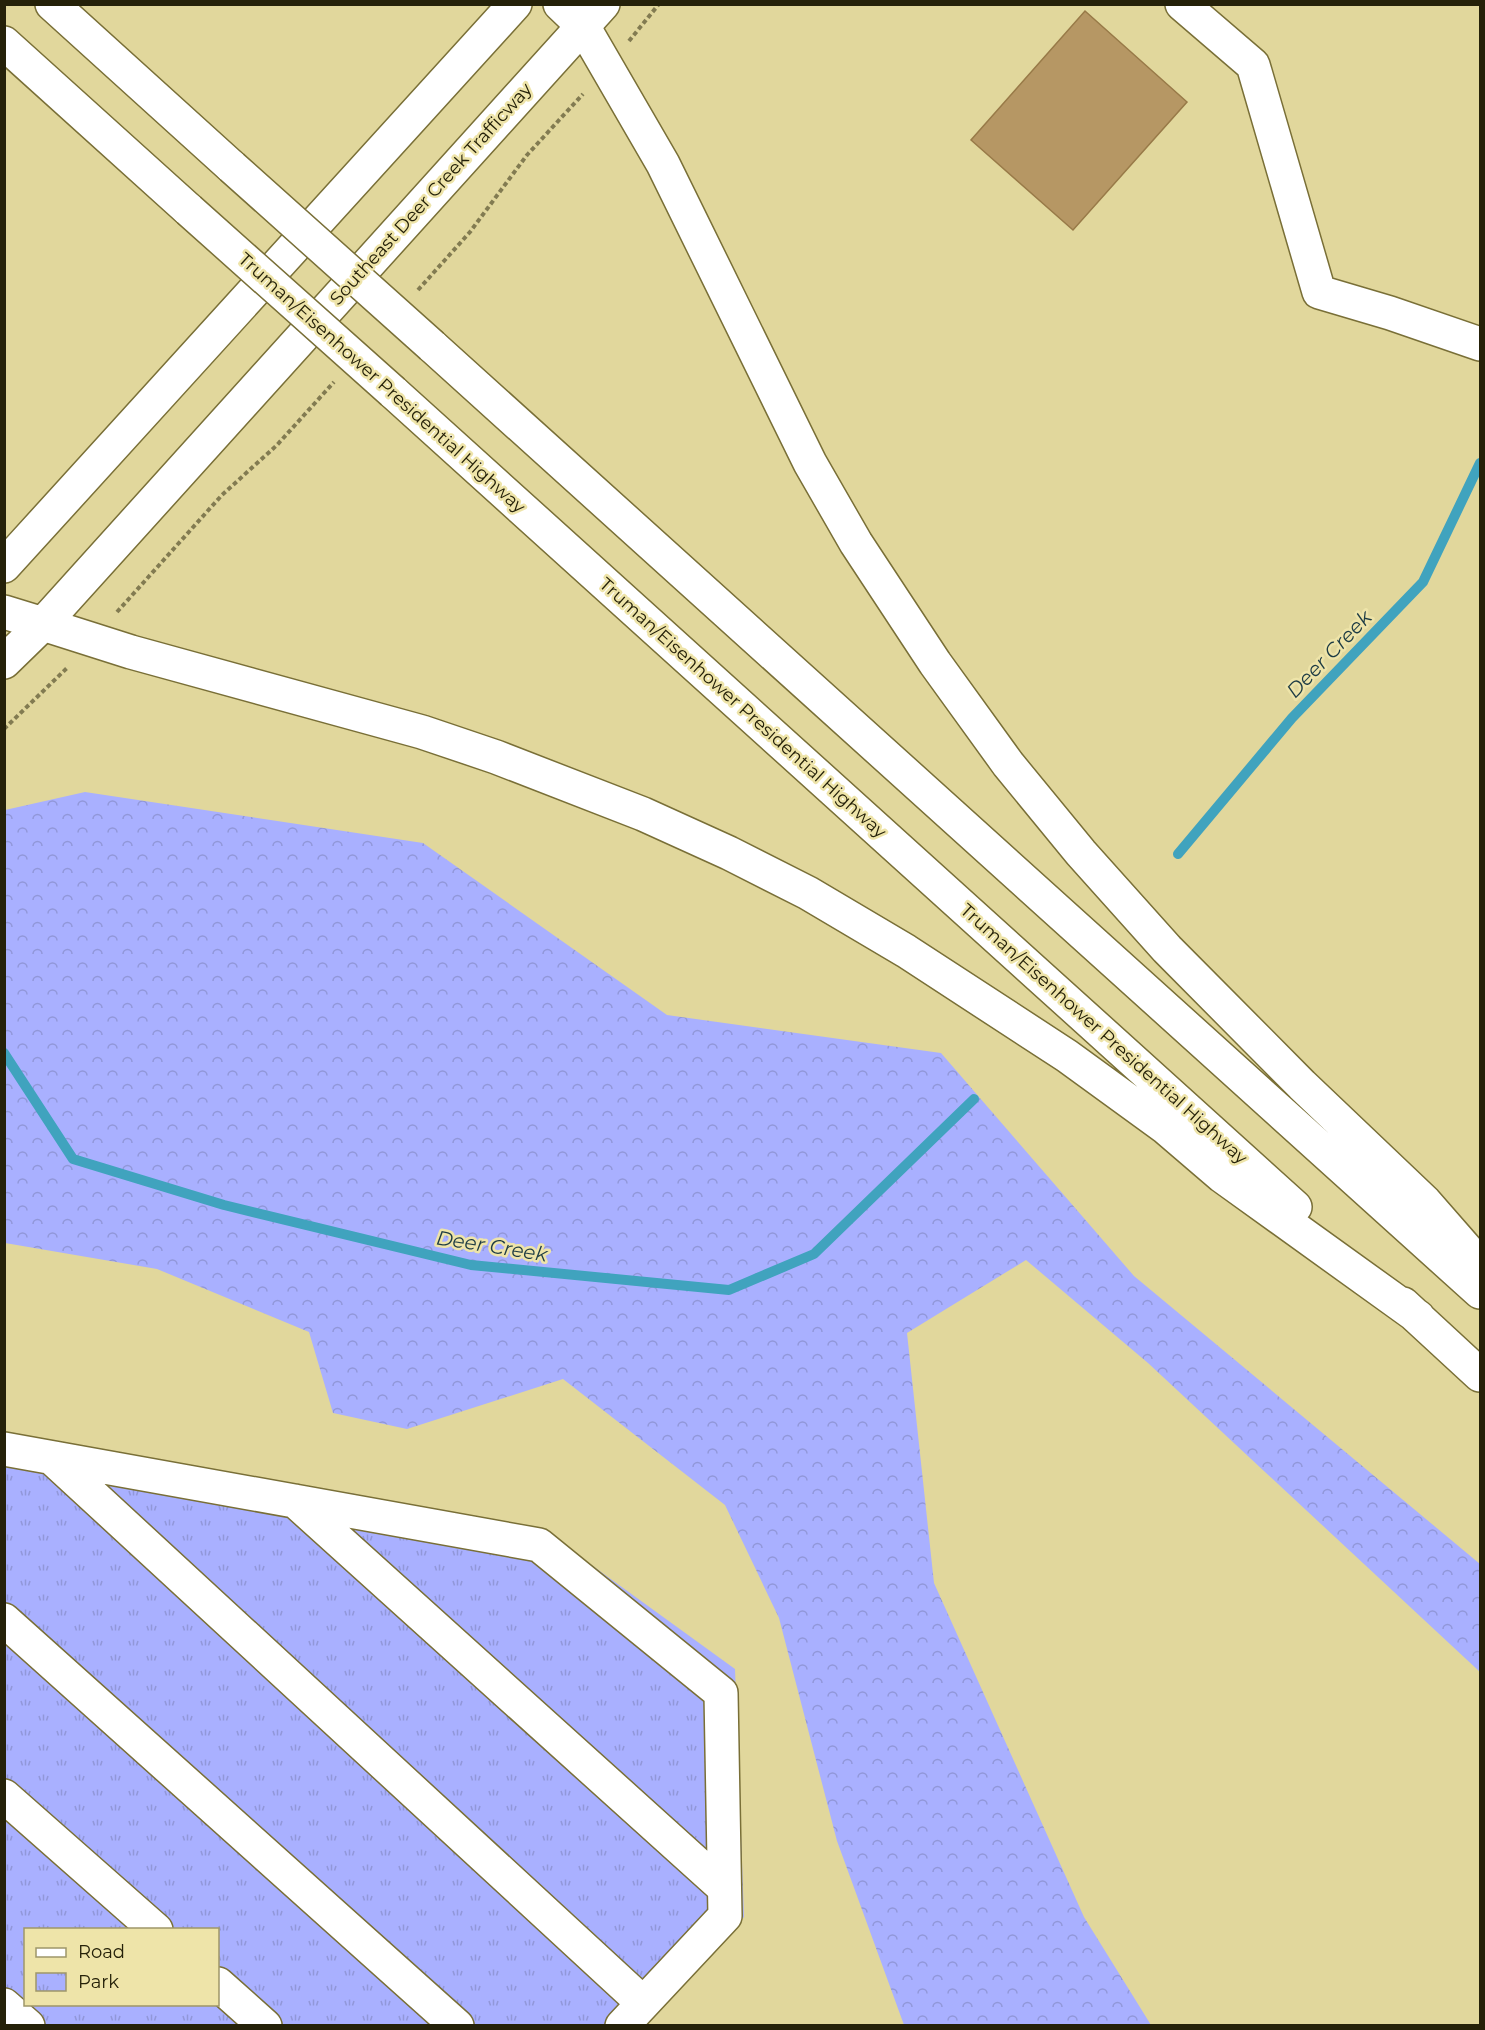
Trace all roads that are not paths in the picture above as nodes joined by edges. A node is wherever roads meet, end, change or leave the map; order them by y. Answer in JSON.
{"nodes":[{"id":1,"x":52,"y":4,"type":"edge"},
{"id":2,"x":515,"y":4,"type":"edge"},
{"id":3,"x":1182,"y":4,"type":"edge"},
{"id":4,"x":582,"y":12,"type":"edge"},
{"id":5,"x":4,"y":43,"type":"edge"},
{"id":6,"x":1480,"y":344,"type":"edge"},
{"id":7,"x":4,"y":567,"type":"edge"},
{"id":8,"x":4,"y":612,"type":"edge"},
{"id":9,"x":43,"y":624,"type":"junction"},
{"id":10,"x":4,"y":662,"type":"edge"},
{"id":11,"x":1480,"y":1265,"type":"edge"},
{"id":12,"x":1480,"y":1292,"type":"edge"},
{"id":13,"x":1418,"y":1317,"type":"junction"},
{"id":14,"x":1480,"y":1375,"type":"edge"},
{"id":15,"x":4,"y":1449,"type":"edge"},
{"id":16,"x":52,"y":1458,"type":"junction"},
{"id":17,"x":295,"y":1501,"type":"junction"},
{"id":18,"x":4,"y":1620,"type":"edge"},
{"id":19,"x":4,"y":1796,"type":"edge"},
{"id":20,"x":724,"y":1888,"type":"junction"},
{"id":21,"x":155,"y":1928,"type":"edge"},
{"id":22,"x":219,"y":1985,"type":"edge"},
{"id":23,"x":4,"y":2005,"type":"edge"},
{"id":24,"x":633,"y":2014,"type":"edge"},
{"id":25,"x":28,"y":2025,"type":"edge"},
{"id":26,"x":265,"y":2025,"type":"edge"},
{"id":27,"x":457,"y":2025,"type":"edge"}],
"edges":[{"from":1,"to":12,"type":"main road","bridge":true},
{"from":2,"to":7,"type":"main road"},
{"from":3,"to":6,"type":"main road"},
{"from":4,"to":9,"type":"main road","name":"Southeast Deer Creek Trafficway"},
{"from":4,"to":11,"type":"main road"},
{"from":5,"to":13,"type":"main road","name":"Truman/Eisenhower Presidential Highway","bridge":true},
{"from":8,"to":9,"type":"main road"},
{"from":9,"to":10,"type":"main road","name":"Southeast Deer Creek Trafficway"},
{"from":9,"to":13,"type":"main road"},
{"from":13,"to":14,"type":"main road","name":"Truman/Eisenhower Presidential Highway"},
{"from":15,"to":16,"type":"main road"},
{"from":16,"to":17,"type":"main road"},
{"from":16,"to":24,"type":"main road"},
{"from":17,"to":20,"type":"main road"},
{"from":17,"to":20,"type":"main road"},
{"from":18,"to":27,"type":"main road"},
{"from":19,"to":21,"type":"main road"},
{"from":20,"to":24,"type":"main road"},
{"from":22,"to":26,"type":"main road"},
{"from":23,"to":25,"type":"main road"}]}
